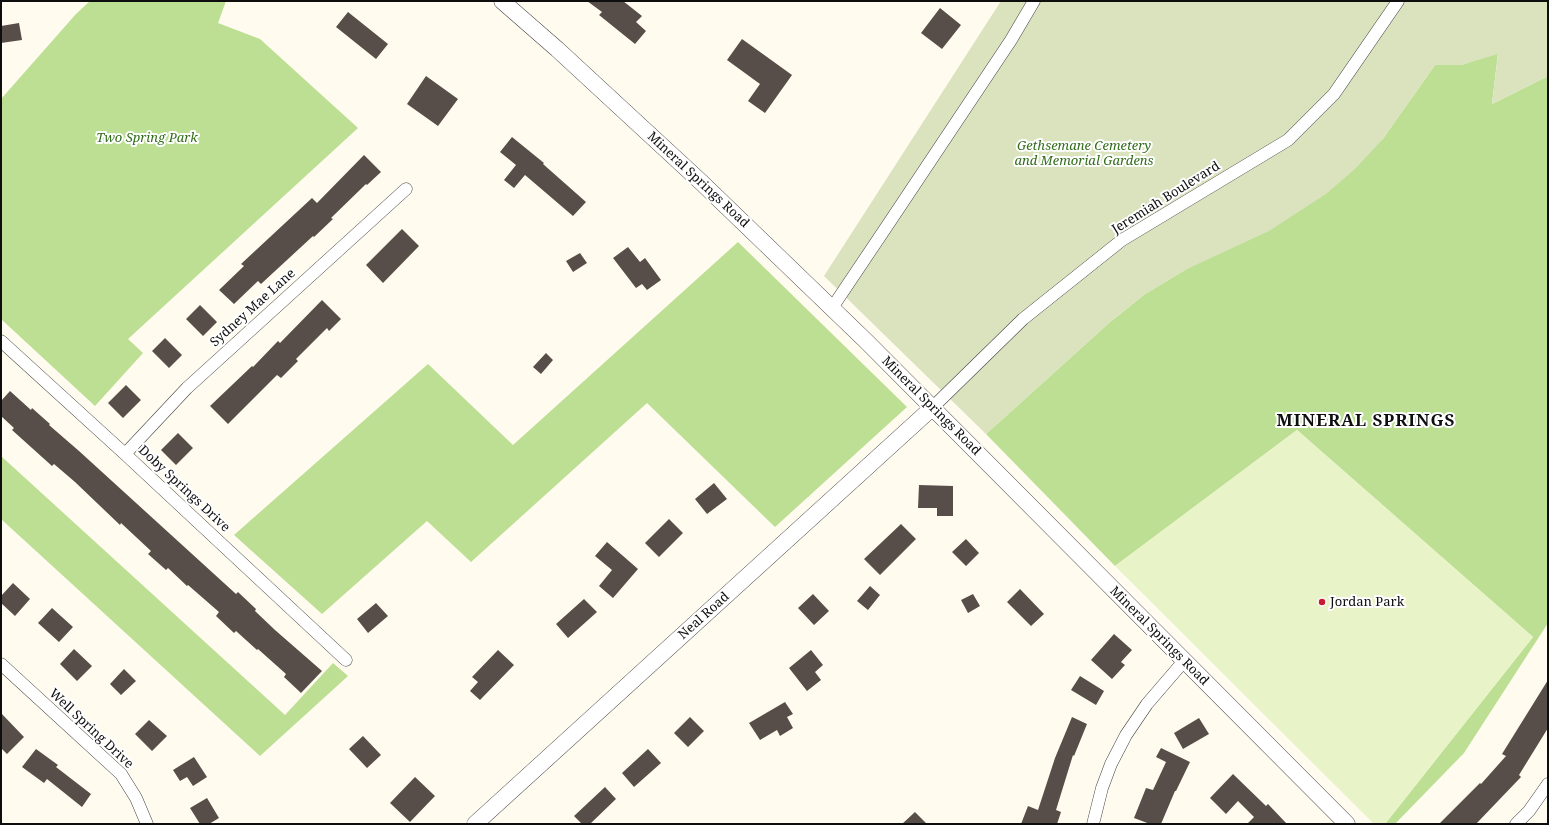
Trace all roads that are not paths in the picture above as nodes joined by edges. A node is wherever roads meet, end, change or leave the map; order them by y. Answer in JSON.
{"nodes":[{"id":1,"x":502,"y":1,"type":"edge"},
{"id":2,"x":1034,"y":1,"type":"edge"},
{"id":3,"x":1398,"y":1,"type":"edge"},
{"id":4,"x":406,"y":189,"type":"dead end"},
{"id":5,"x":832,"y":308,"type":"junction"},
{"id":6,"x":1,"y":340,"type":"edge"},
{"id":7,"x":932,"y":408,"type":"junction"},
{"id":8,"x":125,"y":454,"type":"junction"},
{"id":9,"x":346,"y":660,"type":"dead end"},
{"id":10,"x":1184,"y":661,"type":"junction"},
{"id":11,"x":1,"y":664,"type":"edge"},
{"id":12,"x":1548,"y":784,"type":"edge"},
{"id":13,"x":147,"y":824,"type":"edge"},
{"id":14,"x":476,"y":824,"type":"edge"},
{"id":15,"x":1093,"y":824,"type":"edge"},
{"id":16,"x":1347,"y":824,"type":"edge"},
{"id":17,"x":1516,"y":824,"type":"edge"}],
"edges":[{"from":1,"to":5,"type":"street","name":"Mineral Springs Road"},
{"from":2,"to":5,"type":"street"},
{"from":3,"to":7,"type":"street","name":"Jeremiah Boulevard"},
{"from":4,"to":8,"type":"street","name":"Sydney Mae Lane"},
{"from":5,"to":7,"type":"street","name":"Mineral Springs Road"},
{"from":6,"to":8,"type":"street","name":"Doby Springs Drive"},
{"from":7,"to":10,"type":"street","name":"Mineral Springs Road"},
{"from":7,"to":14,"type":"street","name":"Neal Road"},
{"from":8,"to":9,"type":"street","name":"Doby Springs Drive"},
{"from":10,"to":15,"type":"street"},
{"from":10,"to":16,"type":"street","name":"Mineral Springs Road"},
{"from":11,"to":13,"type":"street","name":"Well Spring Drive"},
{"from":12,"to":17,"type":"street"}]}
